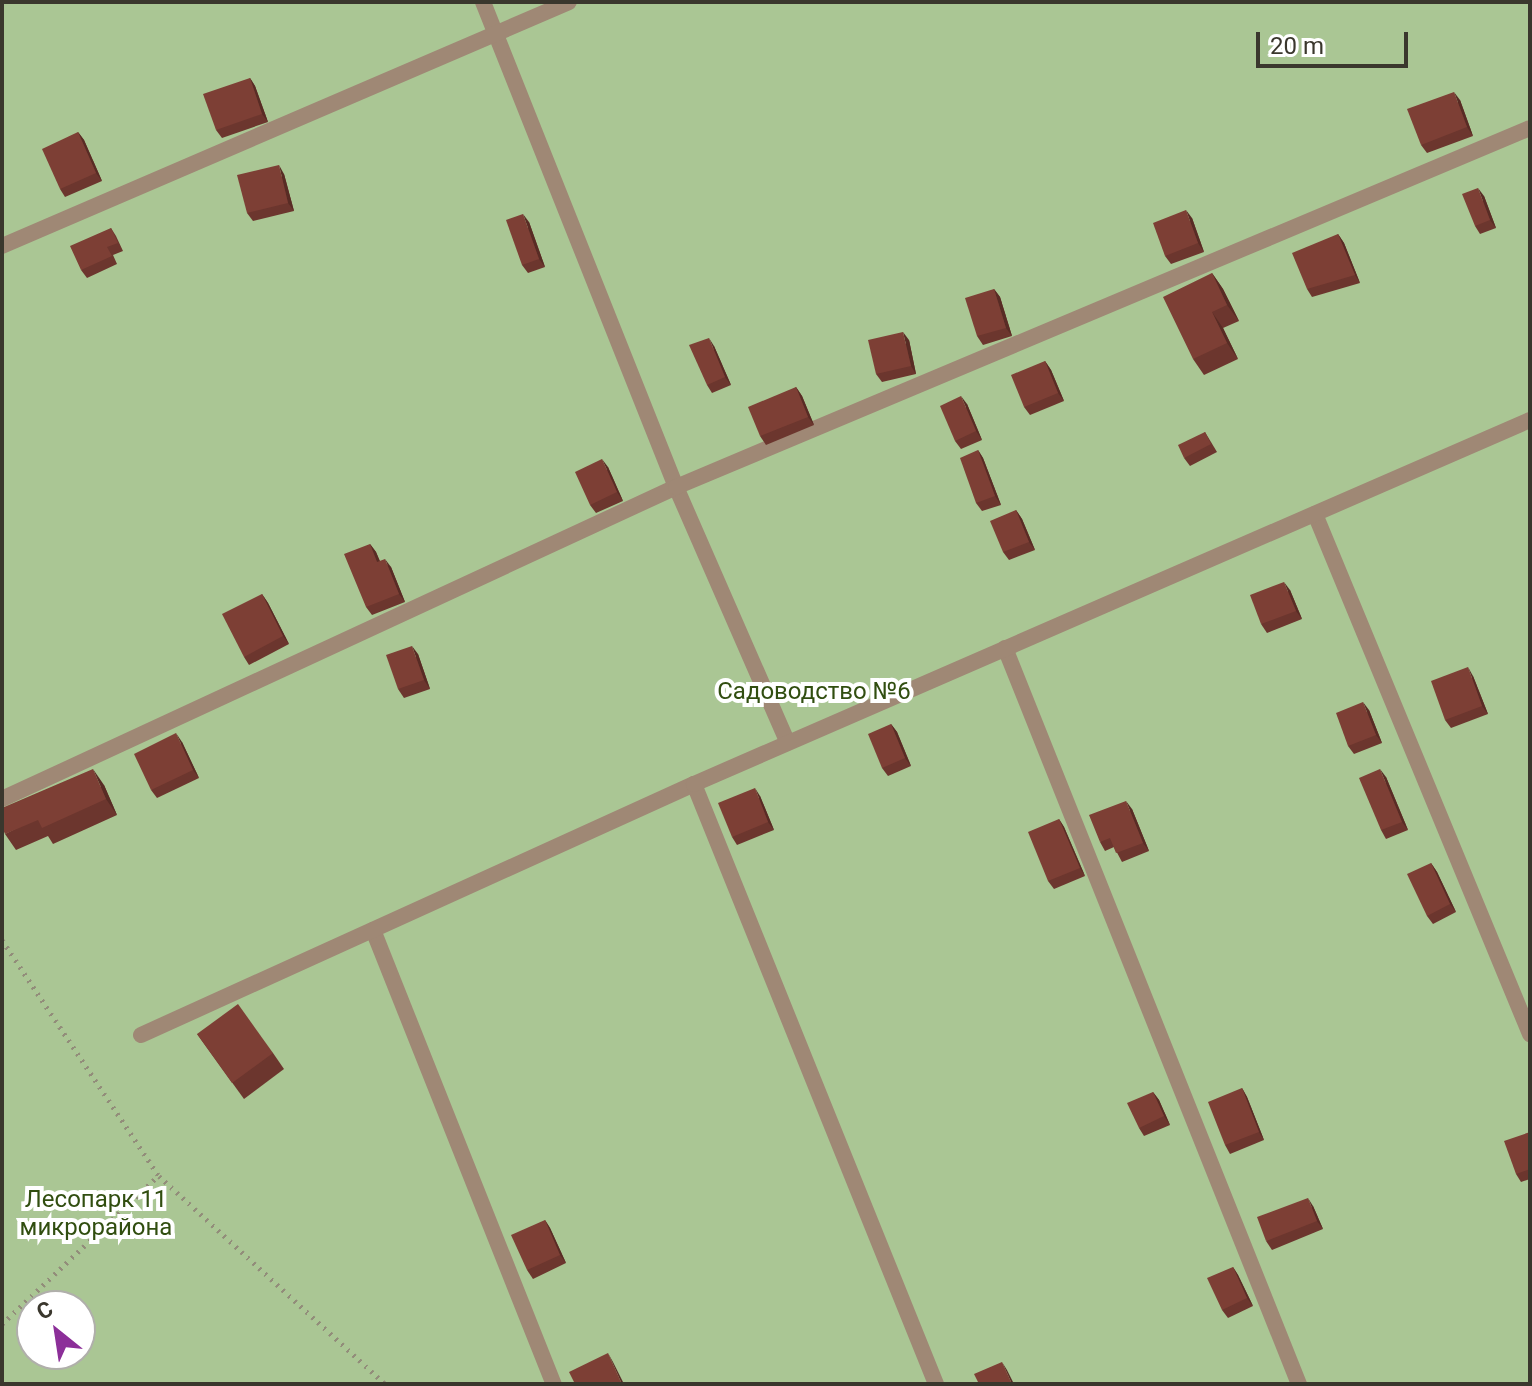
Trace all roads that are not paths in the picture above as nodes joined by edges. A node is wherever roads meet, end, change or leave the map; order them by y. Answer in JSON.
{"nodes":[{"id":1,"x":483,"y":2,"type":"edge"},
{"id":2,"x":569,"y":2,"type":"edge"},
{"id":3,"x":496,"y":33,"type":"junction"},
{"id":4,"x":1530,"y":128,"type":"edge"},
{"id":5,"x":2,"y":246,"type":"edge"},
{"id":6,"x":1530,"y":420,"type":"edge"},
{"id":7,"x":676,"y":487,"type":"junction"},
{"id":8,"x":1315,"y":514,"type":"junction"},
{"id":9,"x":1005,"y":648,"type":"junction"},
{"id":10,"x":788,"y":743,"type":"junction"},
{"id":11,"x":694,"y":784,"type":"junction"},
{"id":12,"x":2,"y":799,"type":"edge"},
{"id":13,"x":373,"y":930,"type":"junction"},
{"id":14,"x":1530,"y":1034,"type":"edge"},
{"id":15,"x":141,"y":1035,"type":"dead end"},
{"id":16,"x":554,"y":1384,"type":"edge"},
{"id":17,"x":936,"y":1384,"type":"edge"},
{"id":18,"x":1299,"y":1384,"type":"edge"}],
"edges":[{"from":1,"to":3,"type":"lane"},
{"from":2,"to":3,"type":"lane"},
{"from":3,"to":5,"type":"lane"},
{"from":3,"to":7,"type":"lane"},
{"from":4,"to":7,"type":"lane"},
{"from":6,"to":8,"type":"lane"},
{"from":7,"to":10,"type":"lane"},
{"from":7,"to":12,"type":"lane"},
{"from":8,"to":9,"type":"lane"},
{"from":8,"to":14,"type":"lane"},
{"from":9,"to":10,"type":"lane"},
{"from":9,"to":18,"type":"lane"},
{"from":10,"to":11,"type":"lane"},
{"from":11,"to":13,"type":"lane"},
{"from":11,"to":17,"type":"lane"},
{"from":13,"to":15,"type":"lane"},
{"from":13,"to":16,"type":"lane"}]}
